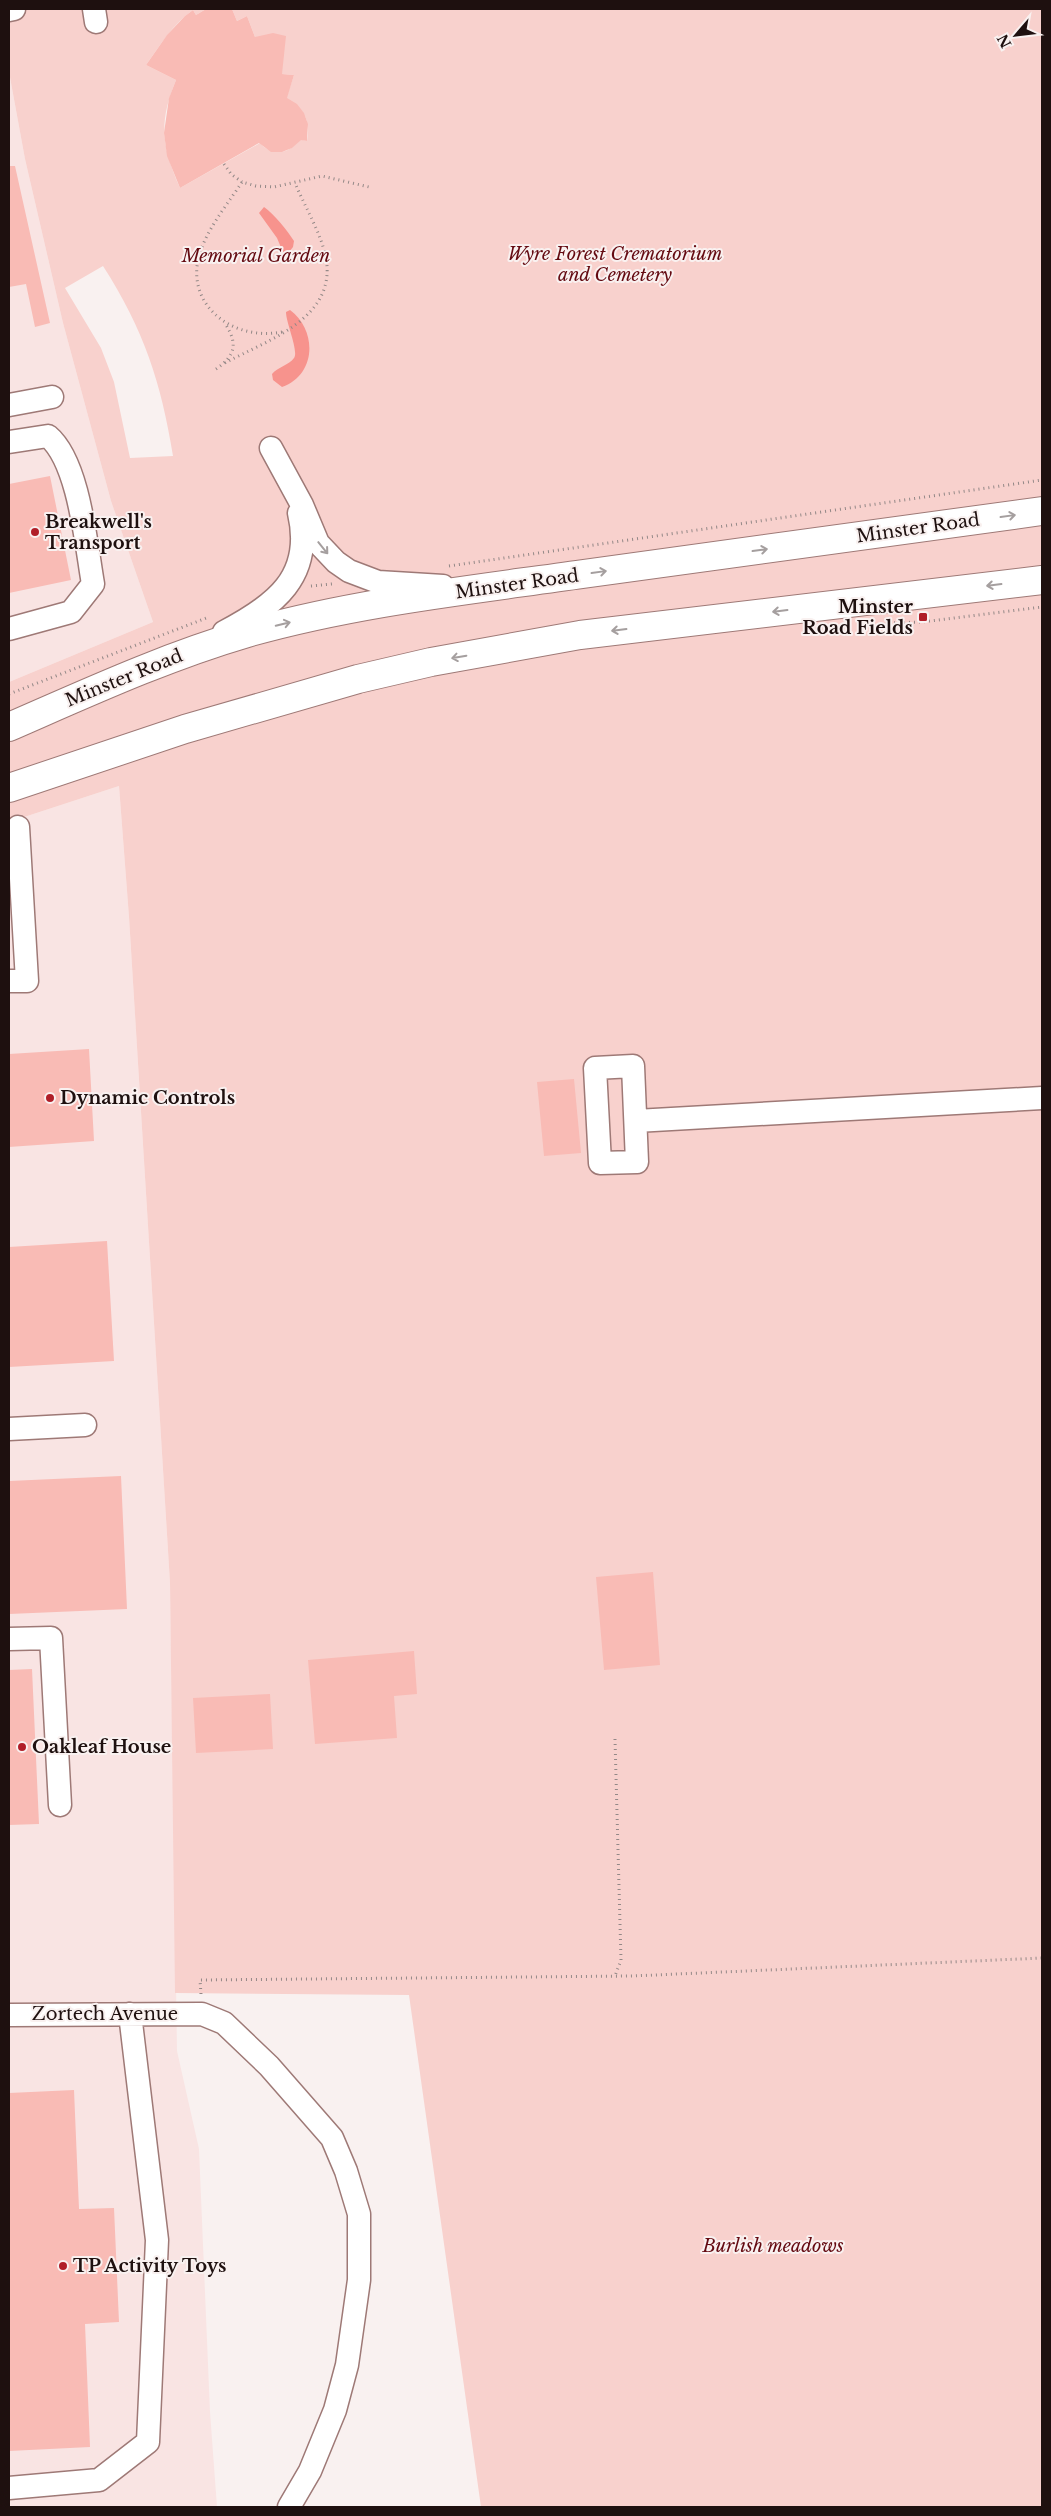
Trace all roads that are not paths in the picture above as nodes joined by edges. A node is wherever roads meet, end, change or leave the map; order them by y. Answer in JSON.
{"nodes":[{"id":1,"x":14,"y":9,"type":"edge"},
{"id":2,"x":9,"y":10,"type":"edge"},
{"id":3,"x":52,"y":397,"type":"dead end"},
{"id":4,"x":9,"y":405,"type":"edge"},
{"id":5,"x":9,"y":442,"type":"edge"},
{"id":6,"x":271,"y":448,"type":"dead end"},
{"id":7,"x":302,"y":505,"type":"junction"},
{"id":8,"x":1042,"y":511,"type":"edge"},
{"id":9,"x":1042,"y":580,"type":"edge"},
{"id":10,"x":488,"y":588,"type":"junction"},
{"id":11,"x":9,"y":628,"type":"edge"},
{"id":12,"x":182,"y":654,"type":"junction"},
{"id":13,"x":9,"y":727,"type":"edge"},
{"id":14,"x":9,"y":788,"type":"edge"},
{"id":15,"x":18,"y":828,"type":"dead end"},
{"id":16,"x":9,"y":981,"type":"edge"},
{"id":17,"x":1042,"y":1098,"type":"edge"},
{"id":18,"x":636,"y":1121,"type":"dead end"},
{"id":19,"x":85,"y":1425,"type":"dead end"},
{"id":20,"x":9,"y":1429,"type":"edge"},
{"id":21,"x":9,"y":1639,"type":"edge"},
{"id":22,"x":60,"y":1805,"type":"dead end"},
{"id":23,"x":130,"y":2014,"type":"junction"},
{"id":24,"x":9,"y":2015,"type":"edge"},
{"id":25,"x":9,"y":2488,"type":"edge"},
{"id":26,"x":289,"y":2507,"type":"edge"}],
"edges":[{"from":1,"to":2,"type":"street"},
{"from":3,"to":4,"type":"street"},
{"from":5,"to":11,"type":"street"},
{"from":6,"to":7,"type":"street"},
{"from":7,"to":10,"type":"street","one_way":true},
{"from":7,"to":12,"type":"street"},
{"from":10,"to":8,"type":"main road","name":"Minster Road","one_way":true},
{"from":9,"to":14,"type":"main road","one_way":true},
{"from":12,"to":10,"type":"main road","name":"Minster Road","one_way":true},
{"from":12,"to":13,"type":"main road","name":"Minster Road"},
{"from":15,"to":16,"type":"street"},
{"from":17,"to":18,"type":"street"},
{"from":19,"to":20,"type":"street"},
{"from":21,"to":22,"type":"street"},
{"from":23,"to":24,"type":"street","name":"Zortech Avenue"},
{"from":23,"to":25,"type":"street"},
{"from":23,"to":26,"type":"street","name":"Zortech Avenue"}]}
